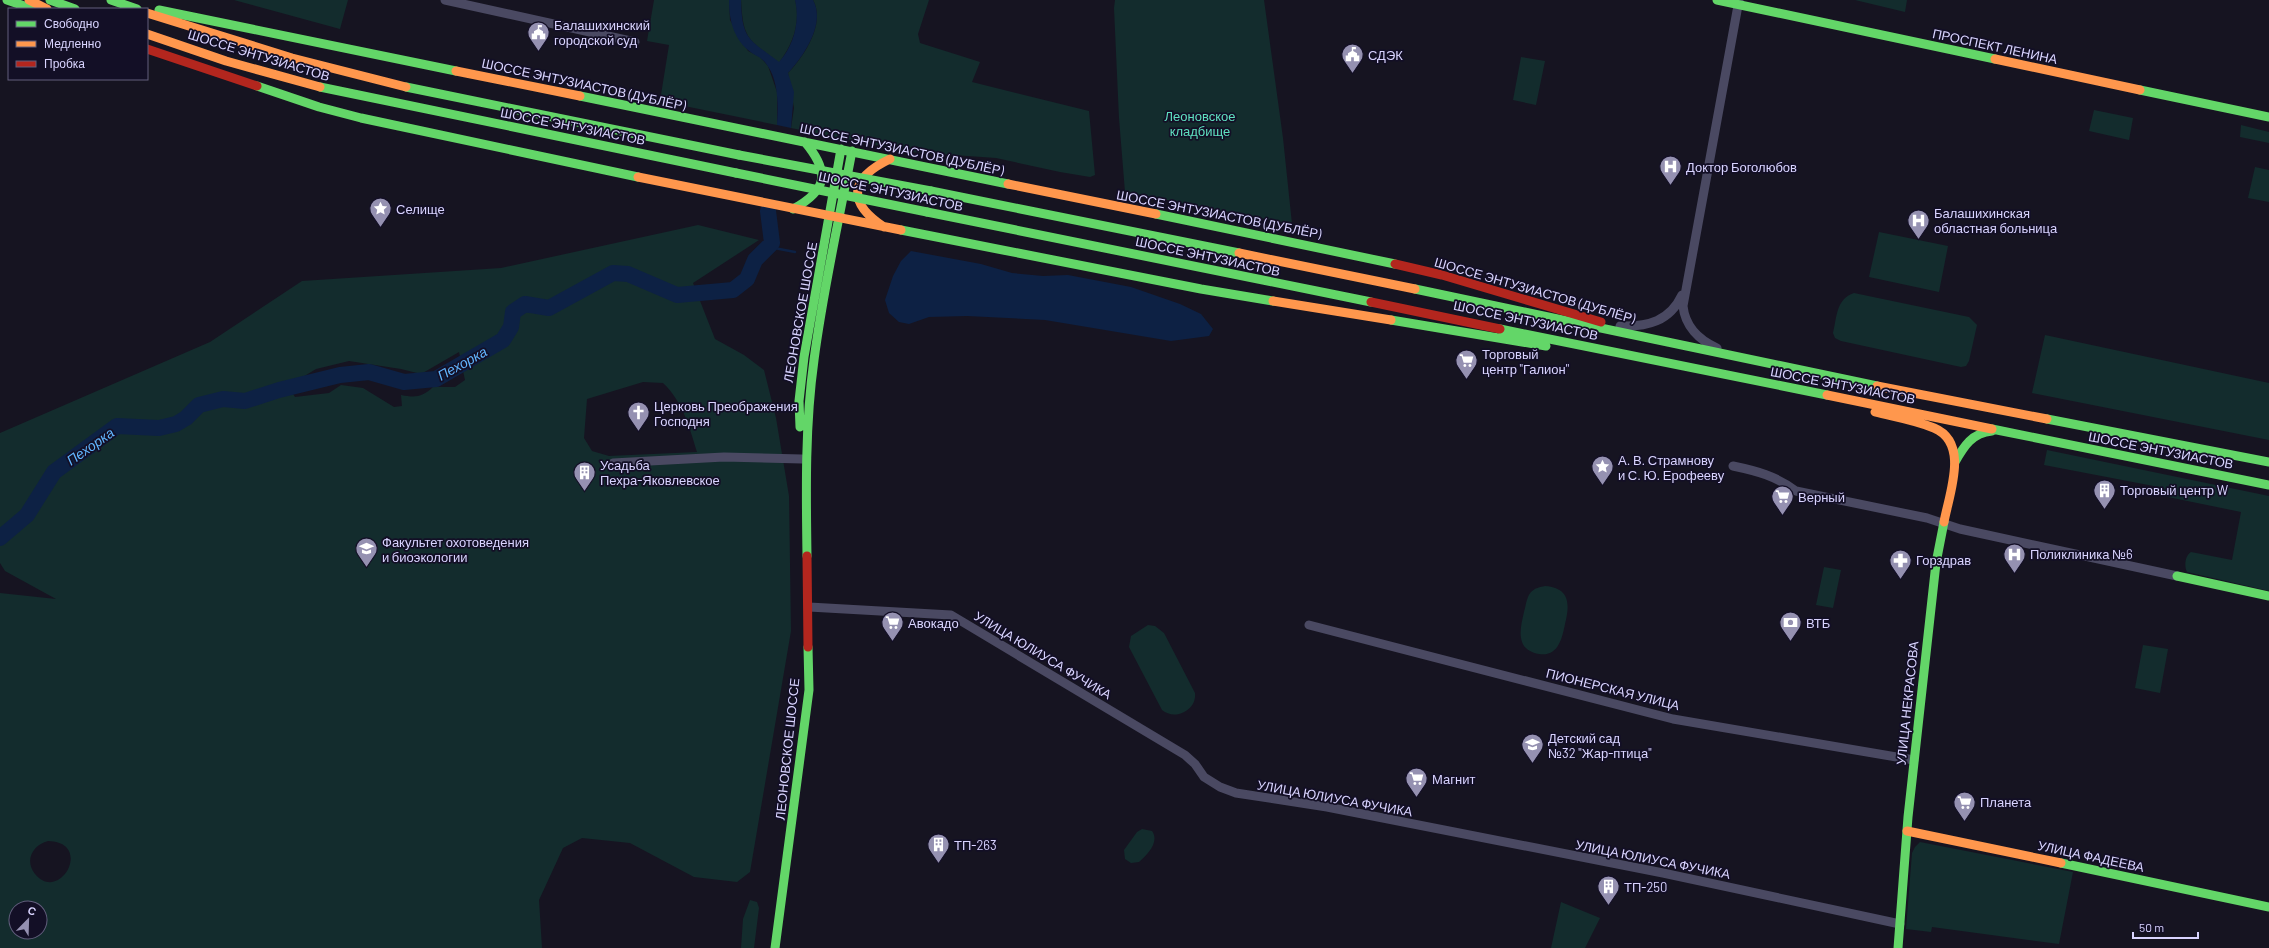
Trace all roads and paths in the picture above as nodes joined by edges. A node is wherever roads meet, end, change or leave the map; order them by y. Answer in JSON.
{"nodes":[{"id":1,"x":8,"y":0,"type":"edge"},
{"id":2,"x":29,"y":0,"type":"edge"},
{"id":3,"x":50,"y":0,"type":"edge"},
{"id":4,"x":111,"y":0,"type":"edge"},
{"id":5,"x":116,"y":0,"type":"edge"},
{"id":6,"x":445,"y":0,"type":"edge"},
{"id":7,"x":1717,"y":0,"type":"edge"},
{"id":8,"x":1738,"y":2,"type":"edge"},
{"id":9,"x":30,"y":8,"type":"edge"},
{"id":10,"x":46,"y":8,"type":"edge"},
{"id":11,"x":72,"y":8,"type":"edge"},
{"id":12,"x":134,"y":8,"type":"edge"},
{"id":13,"x":148,"y":13,"type":"edge"},
{"id":14,"x":148,"y":34,"type":"edge"},
{"id":15,"x":635,"y":42,"type":"dead end"},
{"id":16,"x":148,"y":49,"type":"edge"},
{"id":17,"x":2269,"y":117,"type":"edge"},
{"id":18,"x":805,"y":142,"type":"junction"},
{"id":19,"x":841,"y":149,"type":"junction"},
{"id":20,"x":852,"y":151,"type":"junction"},
{"id":21,"x":890,"y":159,"type":"junction"},
{"id":22,"x":793,"y":209,"type":"junction"},
{"id":23,"x":830,"y":216,"type":"junction"},
{"id":24,"x":839,"y":218,"type":"junction"},
{"id":25,"x":884,"y":227,"type":"junction"},
{"id":26,"x":1685,"y":290,"type":"junction"},
{"id":27,"x":1613,"y":325,"type":"junction"},
{"id":28,"x":1676,"y":345,"type":"junction"},
{"id":29,"x":1741,"y":359,"type":"junction"},
{"id":30,"x":1700,"y":369,"type":"junction"},
{"id":31,"x":1822,"y":394,"type":"junction"},
{"id":32,"x":2004,"y":431,"type":"junction"},
{"id":33,"x":2269,"y":458,"type":"edge"},
{"id":34,"x":802,"y":459,"type":"junction"},
{"id":35,"x":2255,"y":460,"type":"junction"},
{"id":36,"x":1955,"y":462,"type":"junction"},
{"id":37,"x":2269,"y":462,"type":"edge"},
{"id":38,"x":613,"y":463,"type":"dead end"},
{"id":39,"x":1733,"y":466,"type":"dead end"},
{"id":40,"x":2269,"y":485,"type":"edge"},
{"id":41,"x":806,"y":505,"type":"junction"},
{"id":42,"x":1943,"y":524,"type":"junction"},
{"id":43,"x":2177,"y":576,"type":"joint"},
{"id":44,"x":2269,"y":596,"type":"edge"},
{"id":45,"x":809,"y":607,"type":"junction"},
{"id":46,"x":1309,"y":625,"type":"dead end"},
{"id":47,"x":1914,"y":760,"type":"junction"},
{"id":48,"x":1907,"y":831,"type":"junction"},
{"id":49,"x":2269,"y":907,"type":"edge"},
{"id":50,"x":1900,"y":924,"type":"junction"},
{"id":51,"x":776,"y":948,"type":"edge"},
{"id":52,"x":1898,"y":948,"type":"edge"}],
"edges":[{"from":1,"to":9,"type":"main road"},
{"from":2,"to":10,"type":"main road"},
{"from":3,"to":11,"type":"main road"},
{"from":4,"to":12,"type":"main road"},
{"from":5,"to":18,"type":"main road","name":"ШОССЕ ЭНТУЗИАСТОВ (ДУБЛЁР)"},
{"from":6,"to":15,"type":"street"},
{"from":7,"to":8,"type":"main road","name":"ПРОСПЕКТ ЛЕНИНА"},
{"from":8,"to":17,"type":"main road","name":"ПРОСПЕКТ ЛЕНИНА"},
{"from":8,"to":26,"type":"street"},
{"from":13,"to":28,"type":"main road","name":"ШОССЕ ЭНТУЗИАСТОВ","bridge":true},
{"from":14,"to":30,"type":"main road","name":"ШОССЕ ЭНТУЗИАСТОВ","bridge":true},
{"from":16,"to":22,"type":"main road"},
{"from":18,"to":19,"type":"main road","name":"ШОССЕ ЭНТУЗИАСТОВ (ДУБЛЁР)"},
{"from":18,"to":22,"type":"main road"},
{"from":19,"to":20,"type":"main road","name":"ШОССЕ ЭНТУЗИАСТОВ (ДУБЛЁР)"},
{"from":19,"to":23,"type":"main road","name":"ЛЕОНОВСКОЕ ШОССЕ"},
{"from":20,"to":21,"type":"main road","name":"ШОССЕ ЭНТУЗИАСТОВ (ДУБЛЁР)"},
{"from":20,"to":24,"type":"main road","name":"ЛЕОНОВСКОЕ ШОССЕ"},
{"from":21,"to":25,"type":"main road"},
{"from":21,"to":27,"type":"main road","name":"ШОССЕ ЭНТУЗИАСТОВ (ДУБЛЁР)"},
{"from":22,"to":23,"type":"main road"},
{"from":23,"to":24,"type":"main road"},
{"from":23,"to":34,"type":"main road","name":"ЛЕОНОВСКОЕ ШОССЕ"},
{"from":24,"to":25,"type":"main road"},
{"from":24,"to":41,"type":"main road","name":"ЛЕОНОВСКОЕ ШОССЕ"},
{"from":25,"to":30,"type":"main road"},
{"from":26,"to":27,"type":"street"},
{"from":26,"to":29,"type":"street"},
{"from":27,"to":28,"type":"main road","name":"ШОССЕ ЭНТУЗИАСТОВ (ДУБЛЁР)"},
{"from":28,"to":29,"type":"main road","name":"ШОССЕ ЭНТУЗИАСТОВ"},
{"from":29,"to":35,"type":"main road","name":"ШОССЕ ЭНТУЗИАСТОВ"},
{"from":30,"to":31,"type":"main road","name":"ШОССЕ ЭНТУЗИАСТОВ"},
{"from":31,"to":32,"type":"main road","name":"ШОССЕ ЭНТУЗИАСТОВ"},
{"from":31,"to":36,"type":"main road","name":"УЛИЦА НЕКРАСОВА"},
{"from":32,"to":36,"type":"main road","name":"УЛИЦА НЕКРАСОВА"},
{"from":32,"to":40,"type":"main road","name":"ШОССЕ ЭНТУЗИАСТОВ"},
{"from":33,"to":35,"type":"main road"},
{"from":34,"to":38,"type":"street"},
{"from":34,"to":41,"type":"main road","name":"ЛЕОНОВСКОЕ ШОССЕ"},
{"from":35,"to":37,"type":"main road","name":"ШОССЕ ЭНТУЗИАСТОВ"},
{"from":36,"to":42,"type":"main road","name":"УЛИЦА НЕКРАСОВА"},
{"from":39,"to":42,"type":"street"},
{"from":41,"to":45,"type":"main road","name":"ЛЕОНОВСКОЕ ШОССЕ"},
{"from":42,"to":43,"type":"street"},
{"from":42,"to":47,"type":"main road","name":"УЛИЦА НЕКРАСОВА"},
{"from":43,"to":44,"type":"main road"},
{"from":45,"to":50,"type":"street","name":"УЛИЦА ЮЛИУСА ФУЧИКА"},
{"from":45,"to":51,"type":"main road","name":"ЛЕОНОВСКОЕ ШОССЕ"},
{"from":46,"to":47,"type":"street","name":"ПИОНЕРСКАЯ УЛИЦА"},
{"from":47,"to":48,"type":"main road","name":"УЛИЦА НЕКРАСОВА"},
{"from":48,"to":49,"type":"main road","name":"УЛИЦА ФАДЕЕВА"},
{"from":48,"to":50,"type":"main road","name":"УЛИЦА НЕКРАСОВА"},
{"from":50,"to":52,"type":"main road","name":"УЛИЦА НЕКРАСОВА"}]}
